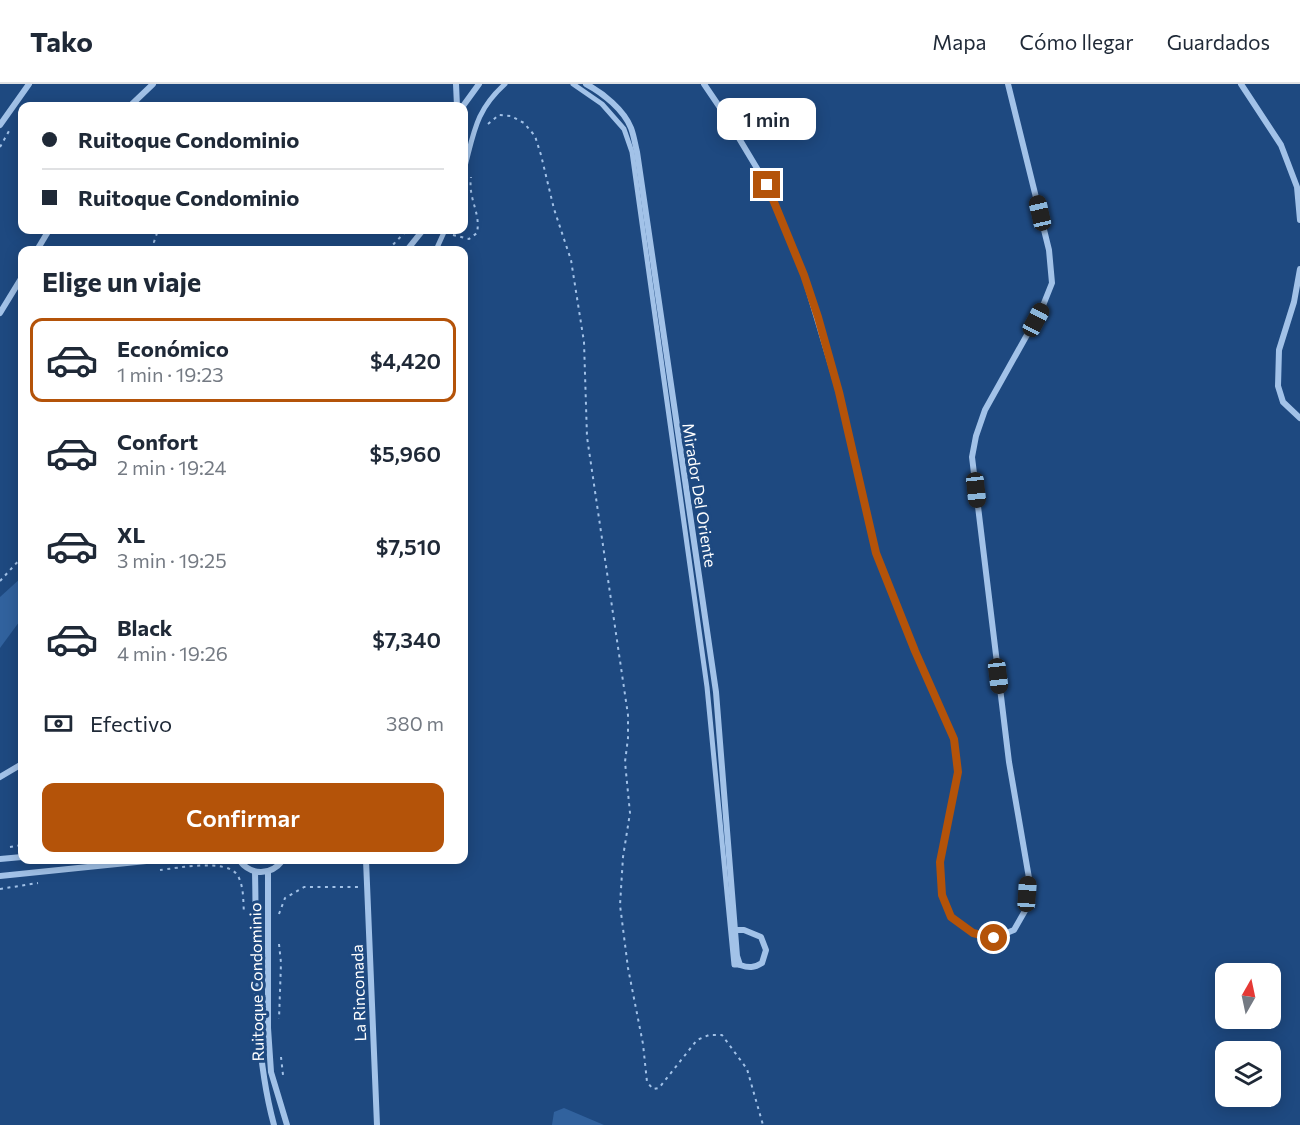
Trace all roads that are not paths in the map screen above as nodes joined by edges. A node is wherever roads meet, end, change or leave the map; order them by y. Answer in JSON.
{"nodes":[{"id":1,"x":29,"y":84,"type":"edge"},
{"id":2,"x":153,"y":84,"type":"edge"},
{"id":3,"x":456,"y":84,"type":"edge"},
{"id":4,"x":479,"y":84,"type":"edge"},
{"id":5,"x":505,"y":84,"type":"edge"},
{"id":6,"x":573,"y":84,"type":"edge"},
{"id":7,"x":586,"y":84,"type":"edge"},
{"id":8,"x":704,"y":84,"type":"edge"},
{"id":9,"x":1008,"y":84,"type":"edge"},
{"id":10,"x":1241,"y":84,"type":"edge"},
{"id":11,"x":134,"y":102,"type":"edge"},
{"id":12,"x":457,"y":102,"type":"edge"},
{"id":13,"x":466,"y":102,"type":"edge"},
{"id":14,"x":0,"y":125,"type":"edge"},
{"id":15,"x":468,"y":155,"type":"edge"},
{"id":16,"x":1300,"y":220,"type":"edge"},
{"id":17,"x":420,"y":234,"type":"edge"},
{"id":18,"x":410,"y":246,"type":"edge"},
{"id":19,"x":1300,"y":269,"type":"edge"},
{"id":20,"x":18,"y":284,"type":"edge"},
{"id":21,"x":0,"y":313,"type":"edge"},
{"id":22,"x":1300,"y":418,"type":"edge"},
{"id":23,"x":18,"y":766,"type":"edge"},
{"id":24,"x":0,"y":777,"type":"edge"},
{"id":25,"x":18,"y":857,"type":"edge"},
{"id":26,"x":0,"y":859,"type":"edge"},
{"id":27,"x":117,"y":864,"type":"edge"},
{"id":28,"x":243,"y":864,"type":"edge"},
{"id":29,"x":280,"y":864,"type":"edge"},
{"id":30,"x":366,"y":864,"type":"edge"},
{"id":31,"x":255,"y":872,"type":"junction"},
{"id":32,"x":268,"y":872,"type":"junction"},
{"id":33,"x":0,"y":876,"type":"edge"},
{"id":34,"x":736,"y":930,"type":"junction"},
{"id":35,"x":740,"y":965,"type":"junction"},
{"id":36,"x":274,"y":1125,"type":"edge"},
{"id":37,"x":287,"y":1125,"type":"edge"},
{"id":38,"x":377,"y":1125,"type":"edge"}],
"edges":[{"from":1,"to":14,"type":"street"},
{"from":2,"to":11,"type":"street"},
{"from":3,"to":12,"type":"street"},
{"from":4,"to":13,"type":"street"},
{"from":5,"to":15,"type":"street"},
{"from":6,"to":35,"type":"street"},
{"from":7,"to":34,"type":"street","name":"Mirador Del Oriente"},
{"from":8,"to":9,"type":"street"},
{"from":10,"to":16,"type":"street"},
{"from":17,"to":18,"type":"street"},
{"from":19,"to":22,"type":"street"},
{"from":20,"to":21,"type":"street"},
{"from":23,"to":24,"type":"street"},
{"from":25,"to":26,"type":"street"},
{"from":27,"to":33,"type":"street"},
{"from":28,"to":31,"type":"street"},
{"from":29,"to":32,"type":"street"},
{"from":30,"to":38,"type":"street","name":"La Rinconada"},
{"from":31,"to":32,"type":"street"},
{"from":31,"to":36,"type":"street","name":"Ruitoque Condominio"},
{"from":32,"to":37,"type":"street","name":"Ruitoque Condominio"},
{"from":34,"to":35,"type":"street","name":"Mirador Del Oriente"},
{"from":34,"to":35,"type":"street"}]}
